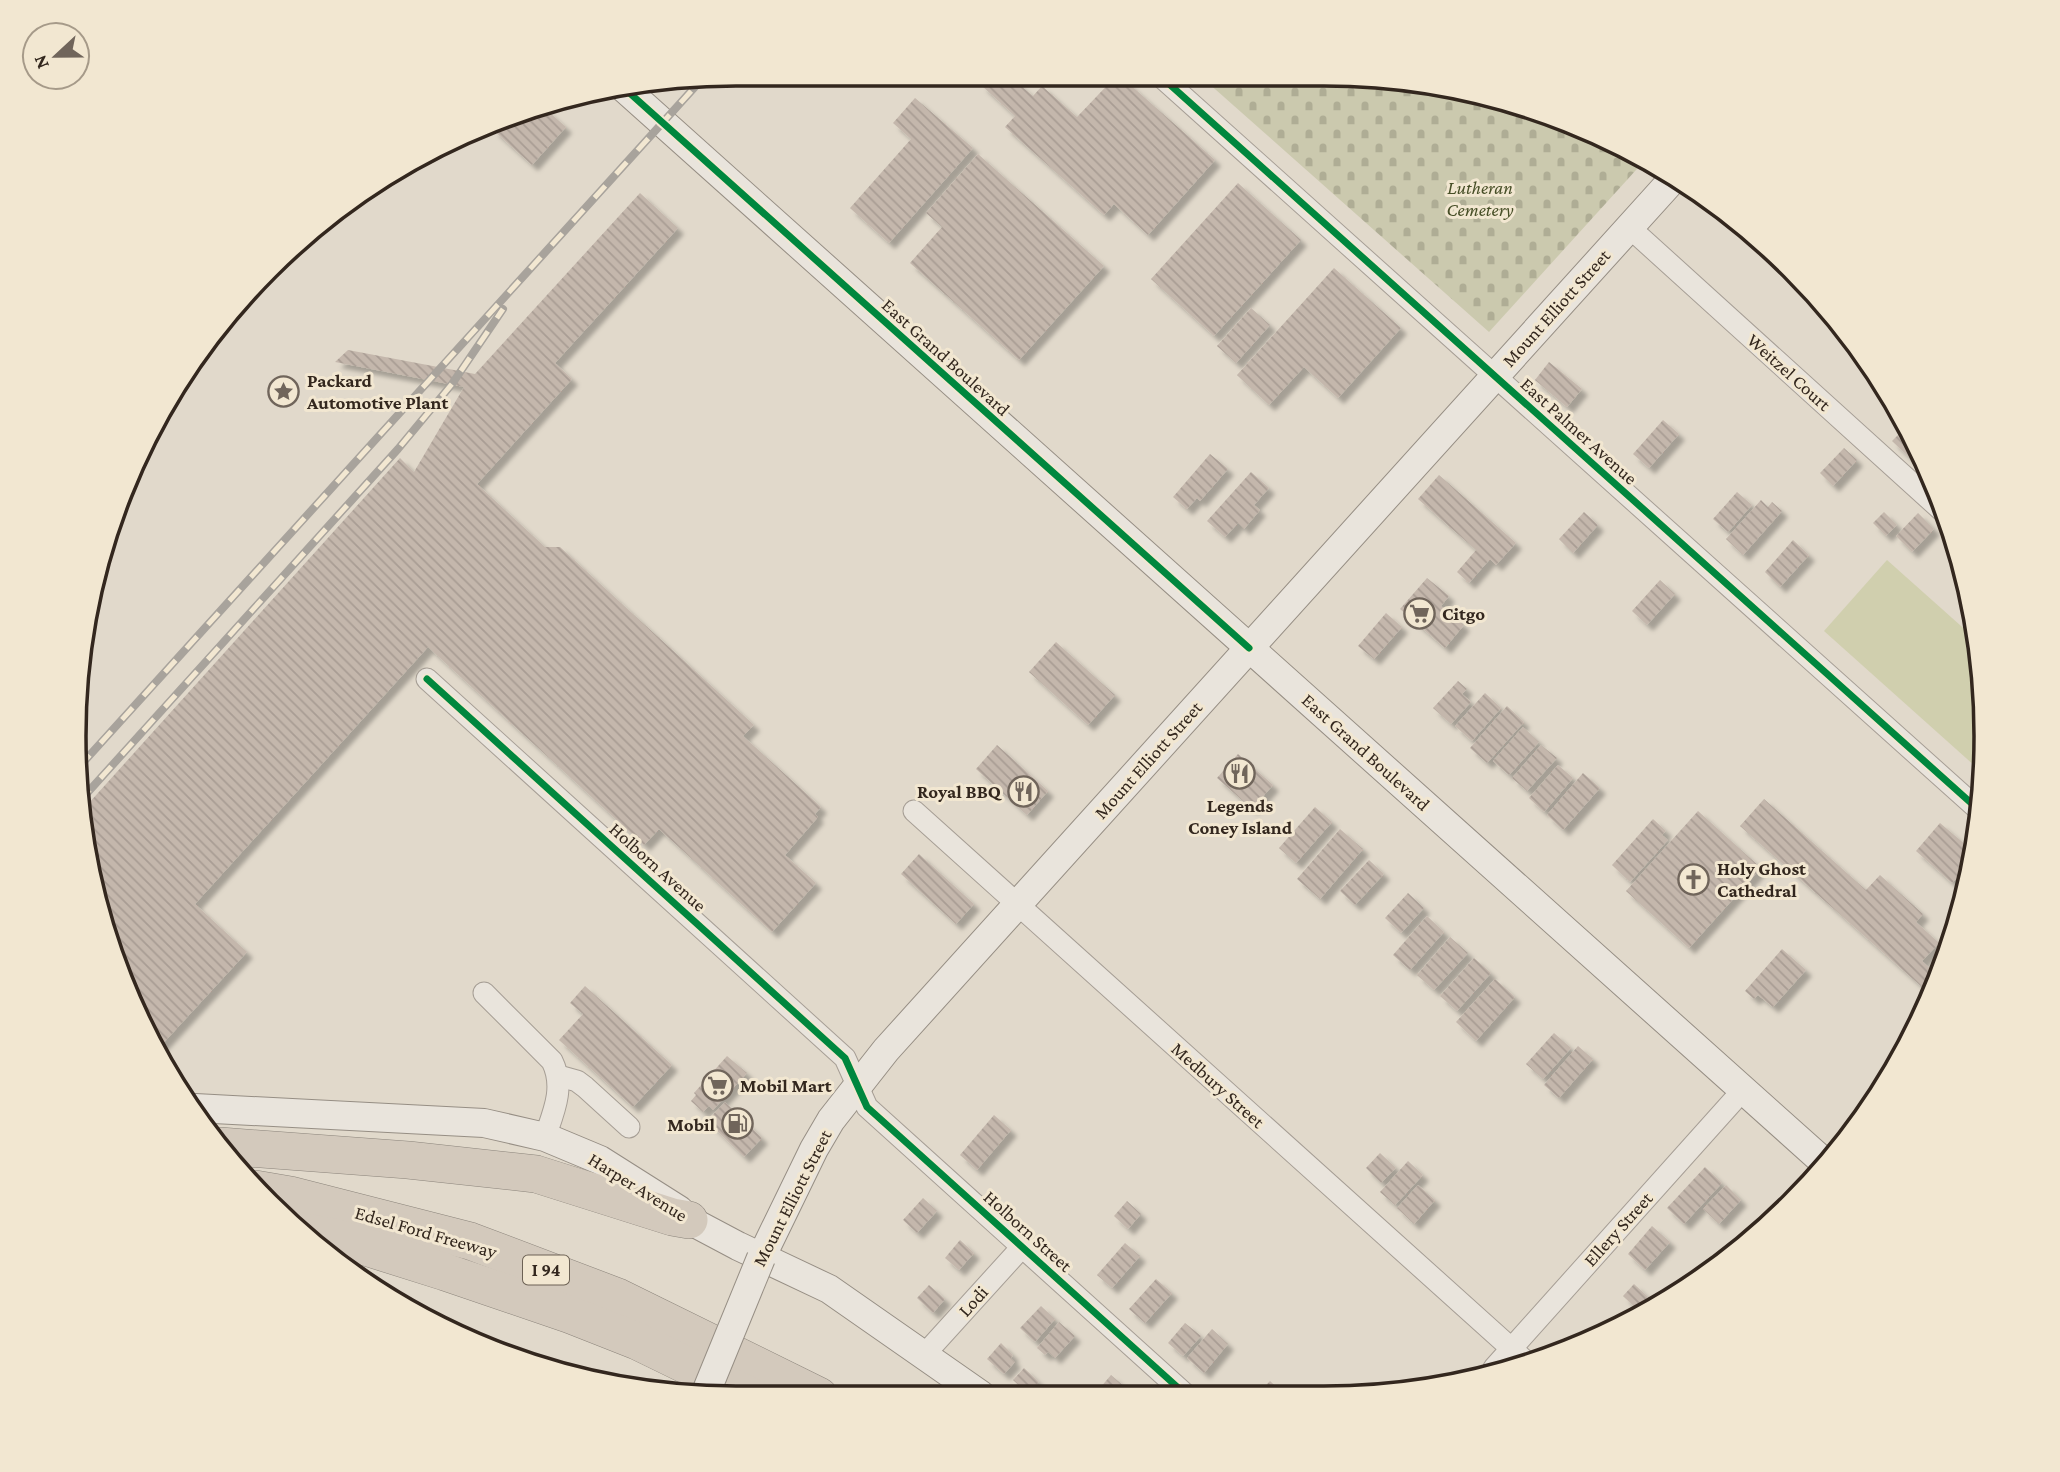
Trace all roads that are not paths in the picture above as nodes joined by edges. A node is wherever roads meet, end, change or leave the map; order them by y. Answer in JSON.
{"nodes":[{"id":1,"x":1171,"y":86,"type":"edge"},
{"id":2,"x":631,"y":94,"type":"edge"},
{"id":3,"x":1668,"y":185,"type":"edge"},
{"id":4,"x":1629,"y":227,"type":"junction"},
{"id":5,"x":1495,"y":376,"type":"junction"},
{"id":6,"x":1930,"y":499,"type":"edge"},
{"id":7,"x":1249,"y":648,"type":"junction"},
{"id":8,"x":427,"y":679,"type":"dead end"},
{"id":9,"x":1971,"y":803,"type":"edge"},
{"id":10,"x":914,"y":811,"type":"dead end"},
{"id":11,"x":1017,"y":905,"type":"junction"},
{"id":12,"x":484,"y":993,"type":"dead end"},
{"id":13,"x":559,"y":1076,"type":"junction"},
{"id":14,"x":859,"y":1085,"type":"junction"},
{"id":15,"x":1743,"y":1090,"type":"junction"},
{"id":16,"x":203,"y":1108,"type":"edge"},
{"id":17,"x":629,"y":1128,"type":"dead end"},
{"id":18,"x":545,"y":1137,"type":"junction"},
{"id":19,"x":232,"y":1147,"type":"edge"},
{"id":20,"x":1819,"y":1158,"type":"edge"},
{"id":21,"x":272,"y":1192,"type":"edge"},
{"id":22,"x":689,"y":1220,"type":"junction"},
{"id":23,"x":318,"y":1234,"type":"edge"},
{"id":24,"x":1022,"y":1247,"type":"junction"},
{"id":25,"x":761,"y":1258,"type":"junction"},
{"id":26,"x":1517,"y":1354,"type":"edge"},
{"id":27,"x":925,"y":1355,"type":"junction"},
{"id":28,"x":709,"y":1385,"type":"edge"},
{"id":29,"x":729,"y":1386,"type":"edge"},
{"id":30,"x":799,"y":1386,"type":"edge"},
{"id":31,"x":968,"y":1386,"type":"edge"},
{"id":32,"x":1176,"y":1386,"type":"edge"}],
"edges":[{"from":1,"to":5,"type":"street","name":"East Palmer Avenue"},
{"from":2,"to":7,"type":"main road","name":"East Grand Boulevard"},
{"from":3,"to":4,"type":"main road","name":"Mount Elliott Street"},
{"from":4,"to":5,"type":"main road","name":"Mount Elliott Street"},
{"from":4,"to":6,"type":"street","name":"Weitzel Court"},
{"from":5,"to":7,"type":"main road","name":"Mount Elliott Street"},
{"from":5,"to":9,"type":"street","name":"East Palmer Avenue"},
{"from":7,"to":11,"type":"main road","name":"Mount Elliott Street"},
{"from":7,"to":15,"type":"main road","name":"East Grand Boulevard"},
{"from":8,"to":14,"type":"street","name":"Holborn Avenue"},
{"from":10,"to":11,"type":"street","name":"Medbury Street"},
{"from":11,"to":14,"type":"main road","name":"Mount Elliott Street"},
{"from":11,"to":26,"type":"street","name":"Medbury Street"},
{"from":12,"to":13,"type":"street"},
{"from":13,"to":17,"type":"street"},
{"from":13,"to":18,"type":"street"},
{"from":14,"to":24,"type":"street","name":"Holborn Street"},
{"from":14,"to":25,"type":"main road","name":"Mount Elliott Street"},
{"from":15,"to":20,"type":"main road","name":"East Grand Boulevard"},
{"from":15,"to":26,"type":"street","name":"Ellery Street"},
{"from":16,"to":18,"type":"main road","name":"Harper Avenue"},
{"from":18,"to":22,"type":"main road","name":"Harper Avenue"},
{"from":19,"to":22,"type":"highway"},
{"from":21,"to":30,"type":"highway","name":"Edsel Ford Freeway","number":"I 94"},
{"from":22,"to":25,"type":"main road","name":"Harper Avenue"},
{"from":23,"to":29,"type":"highway","name":"Edsel Ford Freeway","number":"I 94"},
{"from":24,"to":27,"type":"street","name":"Lodi"},
{"from":24,"to":32,"type":"street","name":"Holborn Street"},
{"from":25,"to":27,"type":"main road","name":"Harper Avenue"},
{"from":25,"to":28,"type":"main road","name":"Mount Elliott Street","bridge":true},
{"from":27,"to":31,"type":"main road","name":"Harper Avenue"}]}
